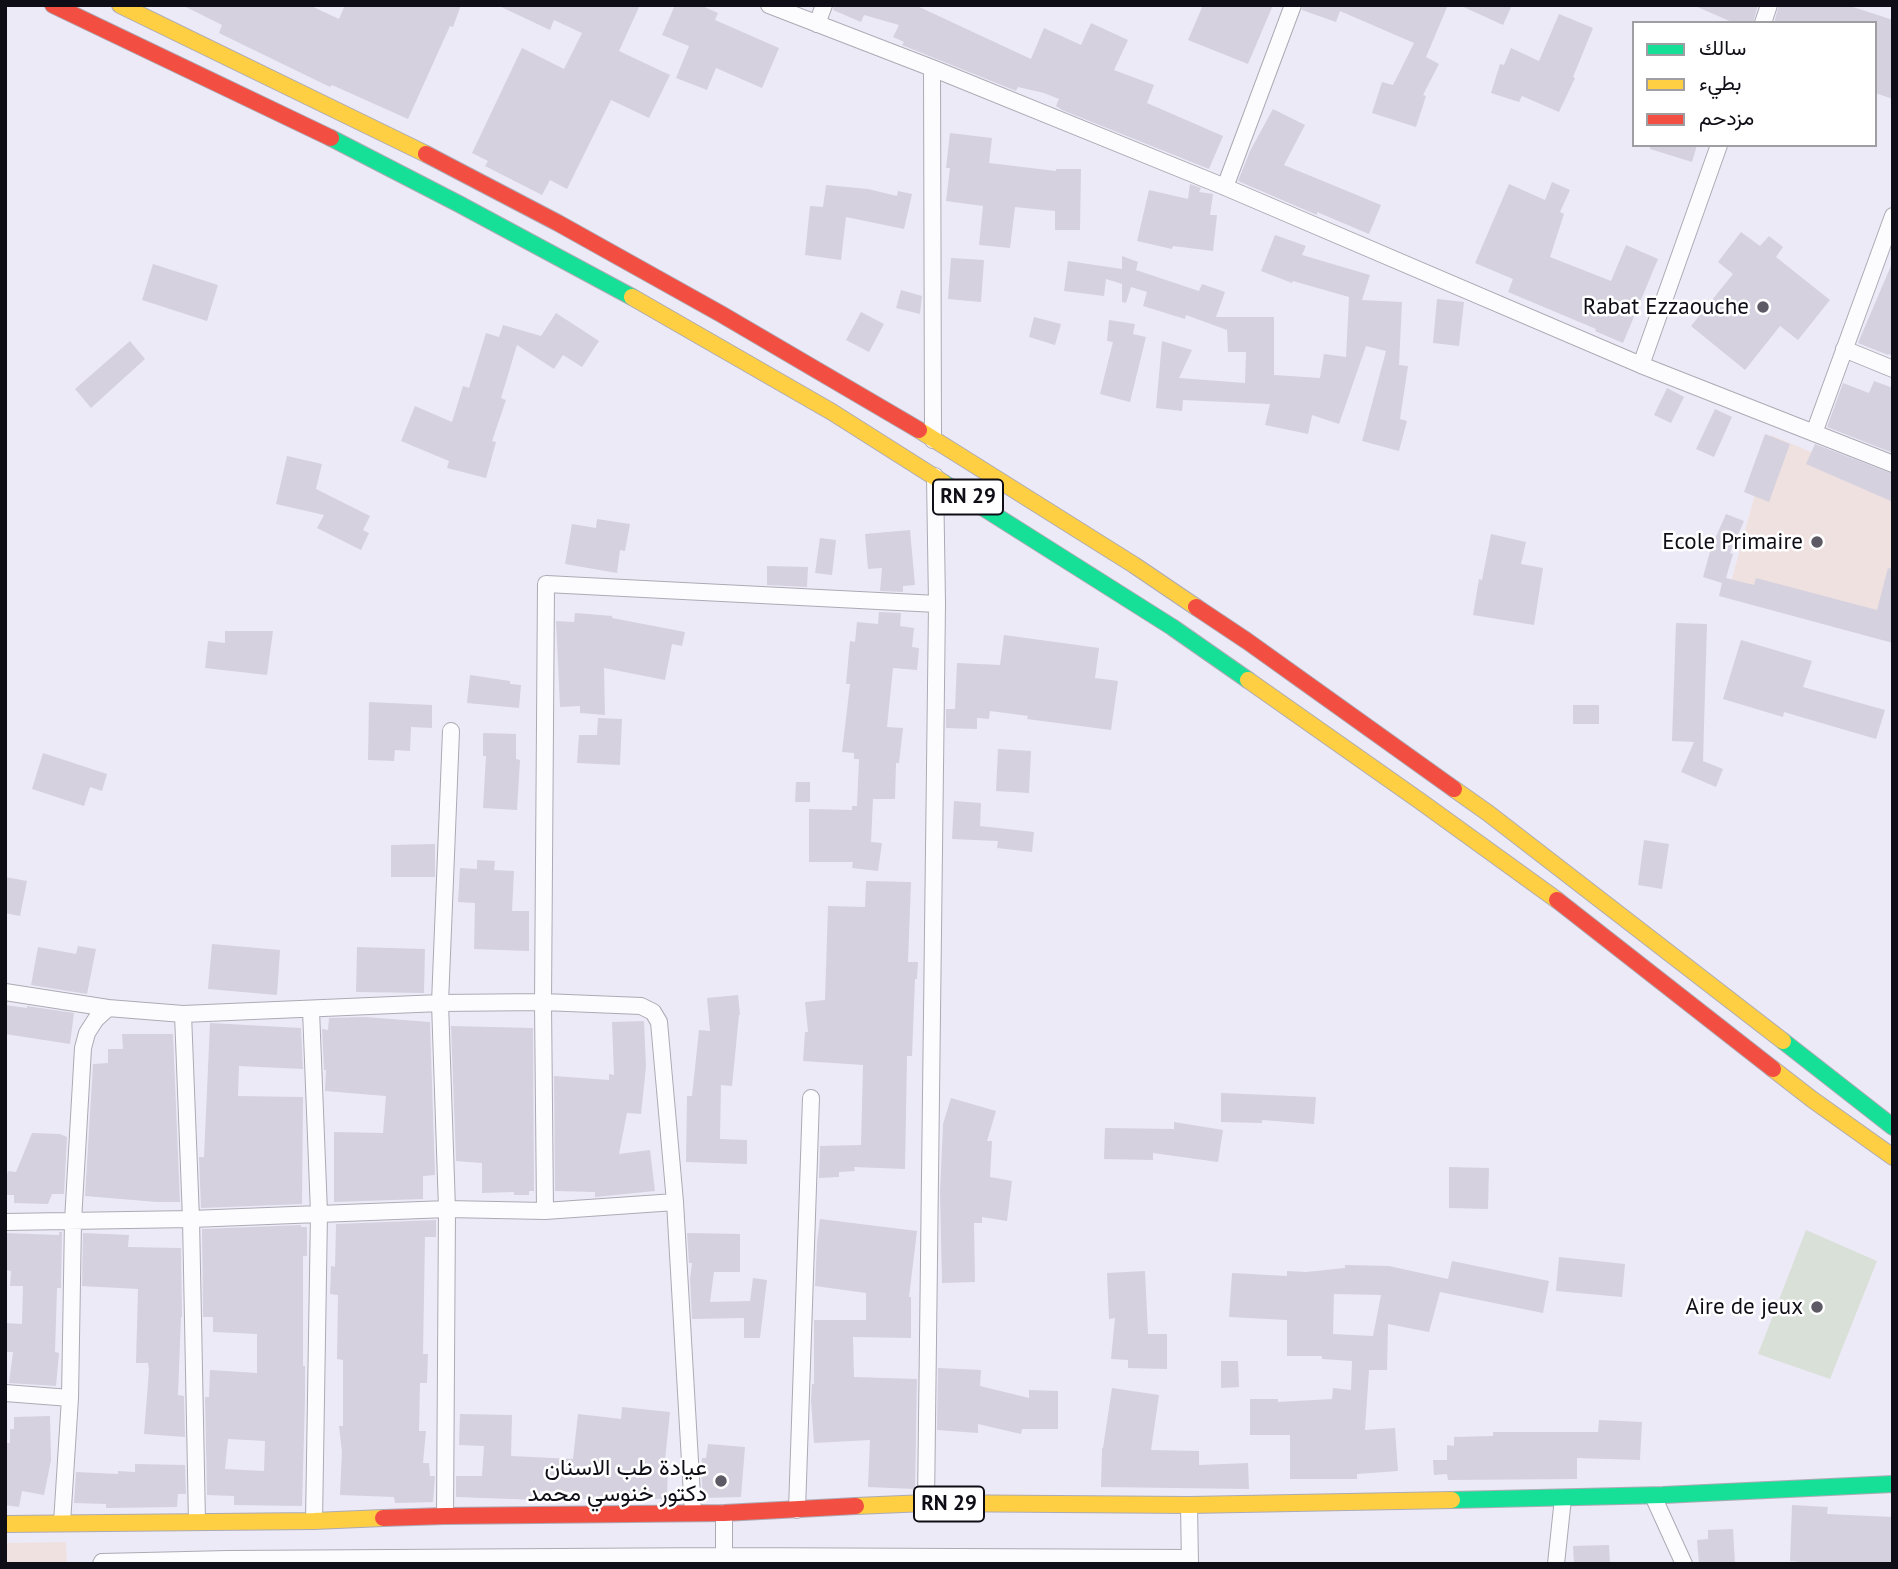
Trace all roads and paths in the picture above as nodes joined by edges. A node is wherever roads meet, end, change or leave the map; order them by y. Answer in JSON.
{"nodes":[{"id":1,"x":53,"y":5,"type":"edge"},
{"id":2,"x":120,"y":5,"type":"edge"},
{"id":3,"x":769,"y":5,"type":"edge"},
{"id":4,"x":824,"y":5,"type":"edge"},
{"id":5,"x":1293,"y":5,"type":"edge"},
{"id":6,"x":817,"y":24,"type":"junction"},
{"id":7,"x":932,"y":68,"type":"junction"},
{"id":8,"x":1718,"y":147,"type":"edge"},
{"id":9,"x":1225,"y":187,"type":"junction"},
{"id":10,"x":1893,"y":216,"type":"edge"},
{"id":11,"x":1844,"y":349,"type":"junction"},
{"id":12,"x":1641,"y":365,"type":"junction"},
{"id":13,"x":1893,"y":369,"type":"edge"},
{"id":14,"x":1814,"y":433,"type":"junction"},
{"id":15,"x":933,"y":438,"type":"junction"},
{"id":16,"x":1893,"y":464,"type":"edge"},
{"id":17,"x":935,"y":477,"type":"junction"},
{"id":18,"x":937,"y":604,"type":"junction"},
{"id":19,"x":451,"y":731,"type":"dead end"},
{"id":20,"x":5,"y":992,"type":"edge"},
{"id":21,"x":543,"y":1002,"type":"junction"},
{"id":22,"x":440,"y":1003,"type":"junction"},
{"id":23,"x":108,"y":1008,"type":"junction"},
{"id":24,"x":311,"y":1010,"type":"junction"},
{"id":25,"x":183,"y":1014,"type":"junction"},
{"id":26,"x":811,"y":1098,"type":"dead end"},
{"id":27,"x":1893,"y":1127,"type":"edge"},
{"id":28,"x":1893,"y":1157,"type":"edge"},
{"id":29,"x":675,"y":1202,"type":"junction"},
{"id":30,"x":447,"y":1209,"type":"junction"},
{"id":31,"x":545,"y":1211,"type":"junction"},
{"id":32,"x":318,"y":1213,"type":"junction"},
{"id":33,"x":191,"y":1219,"type":"junction"},
{"id":34,"x":73,"y":1221,"type":"junction"},
{"id":35,"x":5,"y":1222,"type":"edge"},
{"id":36,"x":5,"y":1393,"type":"edge"},
{"id":37,"x":69,"y":1398,"type":"junction"},
{"id":38,"x":1893,"y":1484,"type":"edge"},
{"id":39,"x":1653,"y":1496,"type":"junction"},
{"id":40,"x":1563,"y":1499,"type":"junction"},
{"id":41,"x":926,"y":1503,"type":"junction"},
{"id":42,"x":1189,"y":1505,"type":"junction"},
{"id":43,"x":797,"y":1510,"type":"junction"},
{"id":44,"x":693,"y":1513,"type":"junction"},
{"id":45,"x":724,"y":1513,"type":"junction"},
{"id":46,"x":445,"y":1516,"type":"junction"},
{"id":47,"x":314,"y":1521,"type":"junction"},
{"id":48,"x":62,"y":1522,"type":"junction"},
{"id":49,"x":197,"y":1522,"type":"junction"},
{"id":50,"x":5,"y":1524,"type":"edge"},
{"id":51,"x":724,"y":1560,"type":"edge"},
{"id":52,"x":1190,"y":1561,"type":"edge"},
{"id":53,"x":228,"y":1562,"type":"edge"},
{"id":54,"x":101,"y":1564,"type":"edge"},
{"id":55,"x":1556,"y":1564,"type":"edge"},
{"id":56,"x":1684,"y":1564,"type":"edge"}],
"edges":[{"from":1,"to":17,"type":"main road","number":"RN 29"},
{"from":2,"to":15,"type":"main road","number":"RN 29"},
{"from":3,"to":6,"type":"street"},
{"from":4,"to":6,"type":"street"},
{"from":5,"to":9,"type":"street"},
{"from":6,"to":7,"type":"street"},
{"from":7,"to":9,"type":"street"},
{"from":7,"to":15,"type":"street"},
{"from":8,"to":12,"type":"street"},
{"from":9,"to":12,"type":"street"},
{"from":10,"to":11,"type":"street"},
{"from":11,"to":13,"type":"street"},
{"from":11,"to":14,"type":"street"},
{"from":12,"to":14,"type":"street"},
{"from":14,"to":16,"type":"street"},
{"from":15,"to":17,"type":"street"},
{"from":15,"to":27,"type":"main road","number":"RN 29"},
{"from":17,"to":18,"type":"street"},
{"from":17,"to":28,"type":"main road","number":"RN 29"},
{"from":18,"to":21,"type":"street"},
{"from":18,"to":41,"type":"street"},
{"from":19,"to":22,"type":"street"},
{"from":20,"to":23,"type":"street"},
{"from":21,"to":22,"type":"street"},
{"from":21,"to":29,"type":"street"},
{"from":21,"to":31,"type":"street"},
{"from":22,"to":24,"type":"street"},
{"from":22,"to":30,"type":"street"},
{"from":23,"to":25,"type":"street"},
{"from":23,"to":34,"type":"street"},
{"from":24,"to":25,"type":"street"},
{"from":24,"to":32,"type":"street"},
{"from":25,"to":33,"type":"street"},
{"from":26,"to":43,"type":"street"},
{"from":29,"to":31,"type":"street"},
{"from":29,"to":44,"type":"street"},
{"from":30,"to":31,"type":"street"},
{"from":30,"to":32,"type":"street"},
{"from":30,"to":46,"type":"street"},
{"from":32,"to":33,"type":"street"},
{"from":32,"to":47,"type":"street"},
{"from":33,"to":34,"type":"street"},
{"from":33,"to":49,"type":"street"},
{"from":34,"to":35,"type":"street"},
{"from":34,"to":37,"type":"street"},
{"from":36,"to":37,"type":"street"},
{"from":37,"to":48,"type":"street"},
{"from":38,"to":39,"type":"main road","number":"RN 29"},
{"from":39,"to":40,"type":"main road","number":"RN 29"},
{"from":39,"to":56,"type":"street"},
{"from":40,"to":42,"type":"main road","number":"RN 29"},
{"from":40,"to":55,"type":"street"},
{"from":41,"to":42,"type":"main road","number":"RN 29"},
{"from":41,"to":43,"type":"main road","number":"RN 29"},
{"from":42,"to":52,"type":"street"},
{"from":43,"to":45,"type":"main road","number":"RN 29"},
{"from":44,"to":45,"type":"main road","number":"RN 29"},
{"from":44,"to":46,"type":"main road","number":"RN 29"},
{"from":45,"to":51,"type":"street"},
{"from":46,"to":47,"type":"main road","number":"RN 29"},
{"from":47,"to":49,"type":"main road","number":"RN 29"},
{"from":48,"to":49,"type":"main road","number":"RN 29"},
{"from":48,"to":50,"type":"main road","number":"RN 29"},
{"from":51,"to":52,"type":"street"},
{"from":51,"to":53,"type":"street"},
{"from":53,"to":54,"type":"street"}]}
